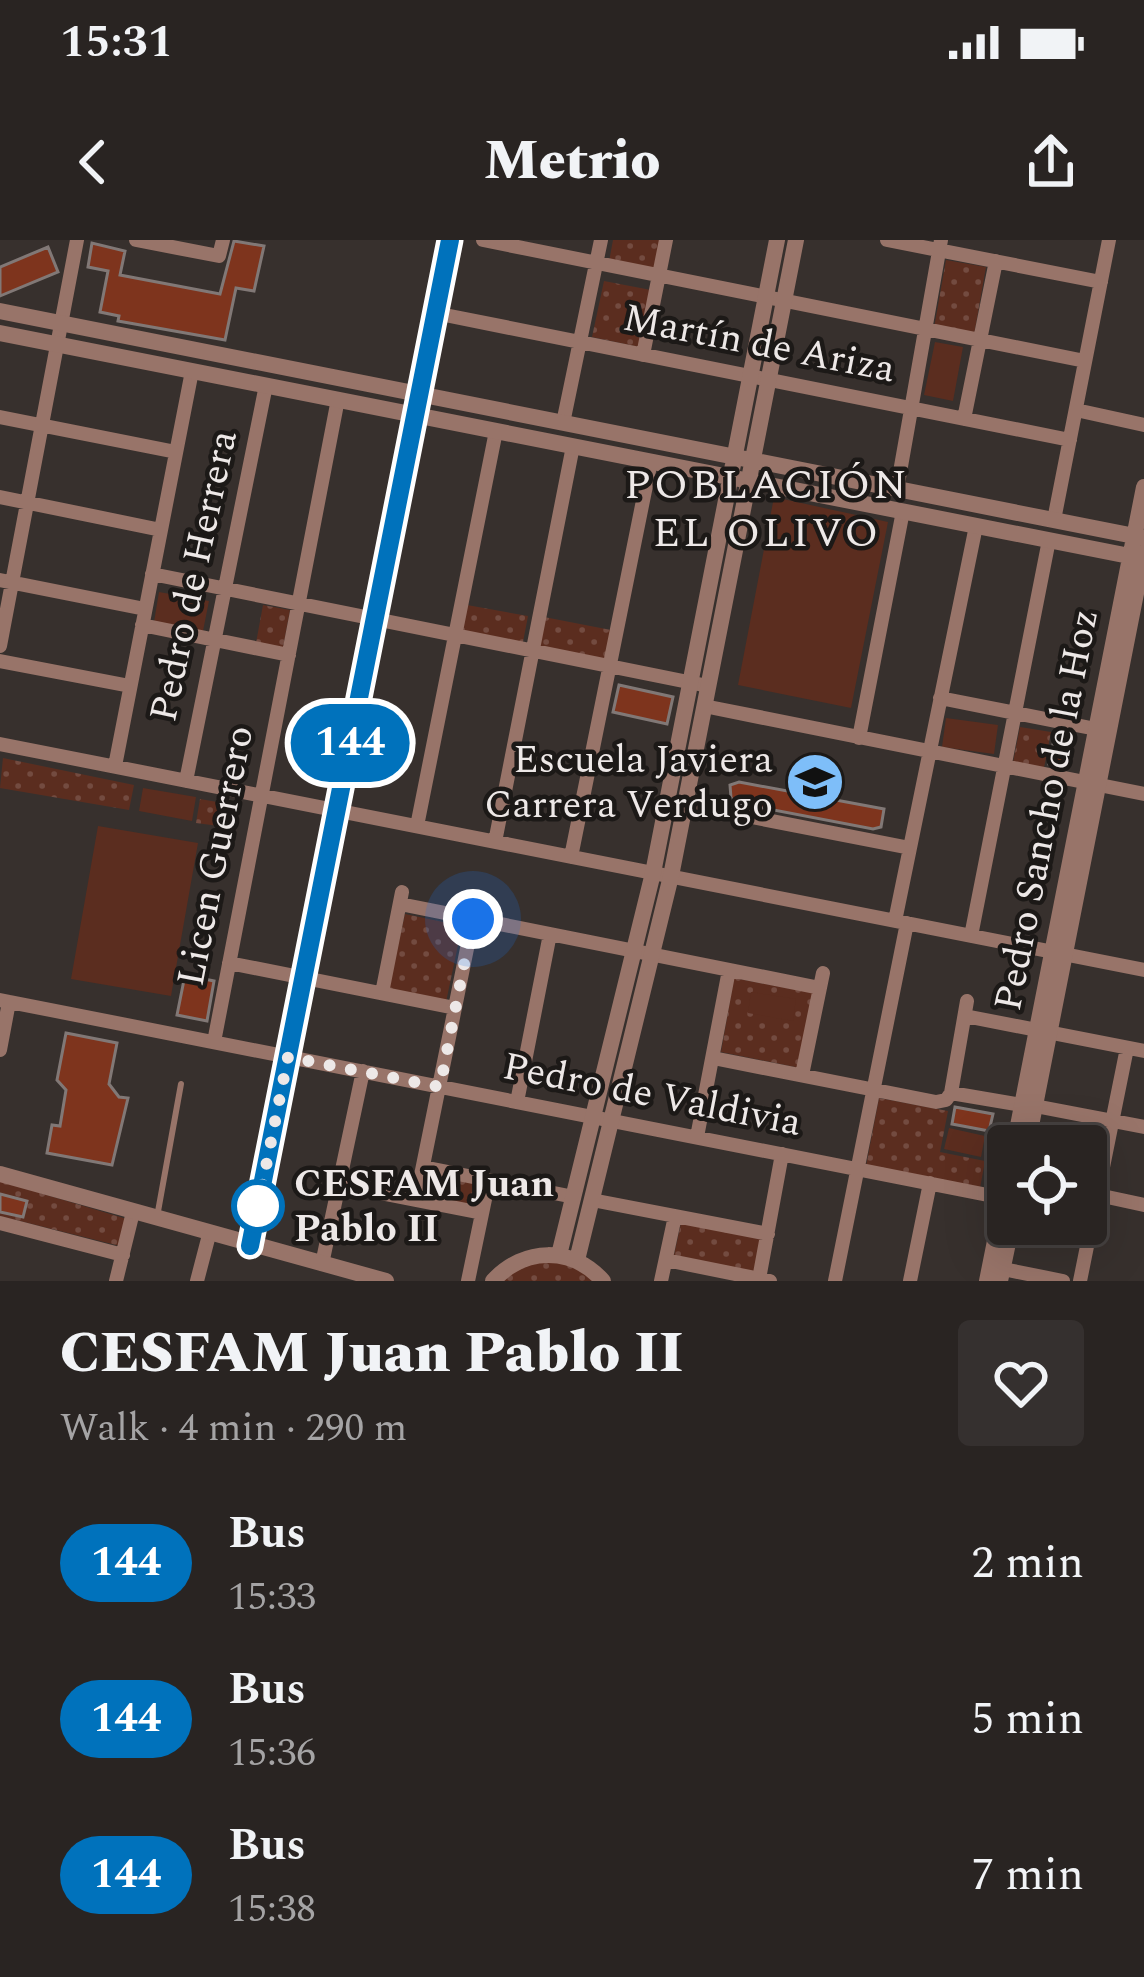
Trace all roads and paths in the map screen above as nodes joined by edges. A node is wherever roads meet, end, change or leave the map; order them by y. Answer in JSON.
{"nodes":[{"id":1,"x":76,"y":240,"type":"edge"},
{"id":2,"x":136,"y":240,"type":"edge"},
{"id":3,"x":223,"y":240,"type":"edge"},
{"id":4,"x":450,"y":240,"type":"edge"},
{"id":5,"x":483,"y":240,"type":"edge"},
{"id":6,"x":601,"y":240,"type":"edge"},
{"id":7,"x":666,"y":240,"type":"edge"},
{"id":8,"x":777,"y":240,"type":"edge"},
{"id":9,"x":796,"y":240,"type":"edge"},
{"id":10,"x":887,"y":240,"type":"edge"},
{"id":11,"x":1109,"y":240,"type":"edge"},
{"id":12,"x":940,"y":245,"type":"edge"},
{"id":13,"x":996,"y":261,"type":"junction"},
{"id":14,"x":596,"y":263,"type":"junction"},
{"id":15,"x":659,"y":275,"type":"junction"},
{"id":16,"x":1101,"y":282,"type":"junction"},
{"id":17,"x":775,"y":299,"type":"junction"},
{"id":18,"x":0,"y":311,"type":"edge"},
{"id":19,"x":436,"y":314,"type":"junction"},
{"id":20,"x":60,"y":323,"type":"junction"},
{"id":21,"x":925,"y":329,"type":"junction"},
{"id":22,"x":0,"y":333,"type":"edge"},
{"id":23,"x":980,"y":340,"type":"junction"},
{"id":24,"x":579,"y":342,"type":"junction"},
{"id":25,"x":59,"y":344,"type":"junction"},
{"id":26,"x":643,"y":355,"type":"junction"},
{"id":27,"x":1085,"y":361,"type":"junction"},
{"id":28,"x":192,"y":370,"type":"junction"},
{"id":29,"x":759,"y":378,"type":"junction"},
{"id":30,"x":266,"y":385,"type":"junction"},
{"id":31,"x":419,"y":395,"type":"junction"},
{"id":32,"x":338,"y":400,"type":"junction"},
{"id":33,"x":910,"y":408,"type":"junction"},
{"id":34,"x":1076,"y":410,"type":"junction"},
{"id":35,"x":416,"y":415,"type":"junction"},
{"id":36,"x":0,"y":417,"type":"edge"},
{"id":37,"x":964,"y":419,"type":"junction"},
{"id":38,"x":563,"y":424,"type":"junction"},
{"id":39,"x":44,"y":425,"type":"junction"},
{"id":40,"x":1144,"y":425,"type":"edge"},
{"id":41,"x":496,"y":431,"type":"junction"},
{"id":42,"x":1070,"y":440,"type":"junction"},
{"id":43,"x":573,"y":446,"type":"junction"},
{"id":44,"x":176,"y":452,"type":"junction"},
{"id":45,"x":744,"y":459,"type":"junction"},
{"id":46,"x":651,"y":461,"type":"junction"},
{"id":47,"x":740,"y":479,"type":"junction"},
{"id":48,"x":1144,"y":487,"type":"edge"},
{"id":49,"x":897,"y":489,"type":"junction"},
{"id":50,"x":0,"y":497,"type":"edge"},
{"id":51,"x":28,"y":503,"type":"junction"},
{"id":52,"x":903,"y":511,"type":"junction"},
{"id":53,"x":1054,"y":520,"type":"junction"},
{"id":54,"x":976,"y":526,"type":"junction"},
{"id":55,"x":161,"y":530,"type":"junction"},
{"id":56,"x":1139,"y":537,"type":"edge"},
{"id":57,"x":1049,"y":540,"type":"junction"},
{"id":58,"x":1140,"y":557,"type":"edge"},
{"id":59,"x":152,"y":574,"type":"junction"},
{"id":60,"x":6,"y":581,"type":"edge"},
{"id":61,"x":225,"y":589,"type":"junction"},
{"id":62,"x":299,"y":604,"type":"junction"},
{"id":63,"x":146,"y":609,"type":"junction"},
{"id":64,"x":375,"y":619,"type":"junction"},
{"id":65,"x":142,"y":625,"type":"junction"},
{"id":66,"x":455,"y":635,"type":"junction"},
{"id":67,"x":214,"y":640,"type":"junction"},
{"id":68,"x":0,"y":646,"type":"edge"},
{"id":69,"x":532,"y":651,"type":"junction"},
{"id":70,"x":289,"y":655,"type":"junction"},
{"id":71,"x":0,"y":661,"type":"edge"},
{"id":72,"x":610,"y":666,"type":"junction"},
{"id":73,"x":699,"y":684,"type":"junction"},
{"id":74,"x":130,"y":686,"type":"junction"},
{"id":75,"x":940,"y":698,"type":"junction"},
{"id":76,"x":704,"y":706,"type":"junction"},
{"id":77,"x":1015,"y":713,"type":"junction"},
{"id":78,"x":1096,"y":729,"type":"junction"},
{"id":79,"x":859,"y":738,"type":"junction"},
{"id":80,"x":0,"y":744,"type":"edge"},
{"id":81,"x":929,"y":752,"type":"junction"},
{"id":82,"x":115,"y":766,"type":"junction"},
{"id":83,"x":1004,"y":766,"type":"junction"},
{"id":84,"x":185,"y":781,"type":"junction"},
{"id":85,"x":1092,"y":784,"type":"junction"},
{"id":86,"x":1144,"y":794,"type":"edge"},
{"id":87,"x":261,"y":795,"type":"junction"},
{"id":88,"x":685,"y":804,"type":"junction"},
{"id":89,"x":337,"y":810,"type":"junction"},
{"id":90,"x":417,"y":826,"type":"junction"},
{"id":91,"x":494,"y":842,"type":"junction"},
{"id":92,"x":910,"y":848,"type":"junction"},
{"id":93,"x":571,"y":857,"type":"junction"},
{"id":94,"x":662,"y":875,"type":"junction"},
{"id":95,"x":473,"y":919,"type":"junction"},
{"id":96,"x":901,"y":922,"type":"junction"},
{"id":97,"x":550,"y":934,"type":"junction"},
{"id":98,"x":971,"y":936,"type":"junction"},
{"id":99,"x":645,"y":953,"type":"junction"},
{"id":100,"x":1059,"y":953,"type":"junction"},
{"id":101,"x":229,"y":962,"type":"junction"},
{"id":102,"x":1143,"y":966,"type":"edge"},
{"id":103,"x":729,"y":970,"type":"junction"},
{"id":104,"x":303,"y":977,"type":"junction"},
{"id":105,"x":382,"y":993,"type":"junction"},
{"id":106,"x":5,"y":1001,"type":"edge"},
{"id":107,"x":455,"y":1008,"type":"junction"},
{"id":108,"x":1043,"y":1032,"type":"junction"},
{"id":109,"x":214,"y":1042,"type":"junction"},
{"id":110,"x":1127,"y":1048,"type":"junction"},
{"id":111,"x":0,"y":1050,"type":"edge"},
{"id":112,"x":1144,"y":1051,"type":"edge"},
{"id":113,"x":288,"y":1057,"type":"junction"},
{"id":114,"x":712,"y":1058,"type":"junction"},
{"id":115,"x":363,"y":1071,"type":"junction"},
{"id":116,"x":802,"y":1075,"type":"junction"},
{"id":117,"x":181,"y":1084,"type":"dead end"},
{"id":118,"x":440,"y":1087,"type":"junction"},
{"id":119,"x":873,"y":1089,"type":"junction"},
{"id":120,"x":951,"y":1093,"type":"junction"},
{"id":121,"x":517,"y":1102,"type":"junction"},
{"id":122,"x":1029,"y":1106,"type":"junction"},
{"id":123,"x":603,"y":1119,"type":"junction"},
{"id":124,"x":1112,"y":1121,"type":"junction"},
{"id":125,"x":1022,"y":1125,"type":"edge"},
{"id":126,"x":1028,"y":1125,"type":"edge"},
{"id":127,"x":1144,"y":1127,"type":"edge"},
{"id":128,"x":697,"y":1137,"type":"junction"},
{"id":129,"x":1107,"y":1146,"type":"edge"},
{"id":130,"x":782,"y":1154,"type":"junction"},
{"id":131,"x":423,"y":1167,"type":"junction"},
{"id":132,"x":857,"y":1169,"type":"junction"},
{"id":133,"x":0,"y":1174,"type":"edge"},
{"id":134,"x":488,"y":1180,"type":"junction"},
{"id":135,"x":930,"y":1184,"type":"junction"},
{"id":136,"x":339,"y":1185,"type":"junction"},
{"id":137,"x":987,"y":1194,"type":"edge"},
{"id":138,"x":1107,"y":1197,"type":"edge"},
{"id":139,"x":583,"y":1199,"type":"junction"},
{"id":140,"x":416,"y":1200,"type":"junction"},
{"id":141,"x":1144,"y":1205,"type":"edge"},
{"id":142,"x":134,"y":1212,"type":"junction"},
{"id":143,"x":482,"y":1213,"type":"junction"},
{"id":144,"x":675,"y":1216,"type":"junction"},
{"id":145,"x":156,"y":1219,"type":"junction"},
{"id":146,"x":0,"y":1223,"type":"edge"},
{"id":147,"x":768,"y":1234,"type":"junction"},
{"id":148,"x":209,"y":1235,"type":"junction"},
{"id":149,"x":995,"y":1245,"type":"edge"},
{"id":150,"x":1007,"y":1245,"type":"edge"},
{"id":151,"x":1087,"y":1245,"type":"edge"},
{"id":152,"x":250,"y":1246,"type":"junction"},
{"id":153,"x":123,"y":1255,"type":"junction"},
{"id":154,"x":568,"y":1258,"type":"junction"},
{"id":155,"x":666,"y":1260,"type":"junction"},
{"id":156,"x":322,"y":1264,"type":"junction"},
{"id":157,"x":1001,"y":1275,"type":"edge"},
{"id":158,"x":765,"y":1280,"type":"edge"},
{"id":159,"x":116,"y":1281,"type":"edge"},
{"id":160,"x":197,"y":1281,"type":"edge"},
{"id":161,"x":386,"y":1281,"type":"edge"},
{"id":162,"x":468,"y":1281,"type":"edge"},
{"id":163,"x":494,"y":1281,"type":"edge"},
{"id":164,"x":603,"y":1281,"type":"edge"},
{"id":165,"x":661,"y":1281,"type":"edge"},
{"id":166,"x":835,"y":1281,"type":"edge"},
{"id":167,"x":910,"y":1281,"type":"edge"},
{"id":168,"x":987,"y":1281,"type":"edge"},
{"id":169,"x":1063,"y":1281,"type":"edge"},
{"id":170,"x":1080,"y":1281,"type":"edge"}],
"edges":[{"from":1,"to":20,"type":"street"},
{"from":2,"to":3,"type":"street"},
{"from":4,"to":19,"type":"street"},
{"from":5,"to":14,"type":"street"},
{"from":6,"to":14,"type":"street"},
{"from":7,"to":15,"type":"street"},
{"from":8,"to":17,"type":"street"},
{"from":9,"to":17,"type":"street"},
{"from":10,"to":12,"type":"street"},
{"from":11,"to":16,"type":"street"},
{"from":12,"to":13,"type":"street"},
{"from":12,"to":21,"type":"street"},
{"from":13,"to":16,"type":"street"},
{"from":13,"to":23,"type":"street"},
{"from":14,"to":15,"type":"street"},
{"from":14,"to":24,"type":"street"},
{"from":15,"to":17,"type":"street"},
{"from":15,"to":26,"type":"street"},
{"from":16,"to":27,"type":"street"},
{"from":17,"to":21,"type":"street"},
{"from":17,"to":29,"type":"street"},
{"from":18,"to":20,"type":"street"},
{"from":19,"to":24,"type":"street","name":"Martín de Ariza"},
{"from":19,"to":31,"type":"street"},
{"from":20,"to":25,"type":"street"},
{"from":20,"to":31,"type":"street"},
{"from":21,"to":23,"type":"street"},
{"from":21,"to":33,"type":"street"},
{"from":22,"to":25,"type":"street"},
{"from":23,"to":27,"type":"street"},
{"from":23,"to":37,"type":"street"},
{"from":24,"to":26,"type":"street","name":"Martín de Ariza"},
{"from":24,"to":38,"type":"street"},
{"from":25,"to":28,"type":"street"},
{"from":25,"to":39,"type":"street"},
{"from":26,"to":29,"type":"street","name":"Martín de Ariza"},
{"from":27,"to":34,"type":"street"},
{"from":28,"to":30,"type":"street"},
{"from":28,"to":44,"type":"street"},
{"from":29,"to":33,"type":"street","name":"Martín de Ariza"},
{"from":29,"to":45,"type":"street"},
{"from":30,"to":32,"type":"street"},
{"from":30,"to":61,"type":"street","name":"Pedro de Herrera"},
{"from":31,"to":35,"type":"street"},
{"from":31,"to":38,"type":"street"},
{"from":32,"to":35,"type":"street"},
{"from":32,"to":62,"type":"street","name":"Licen Guerrero"},
{"from":33,"to":37,"type":"street","name":"Martín de Ariza"},
{"from":33,"to":49,"type":"street"},
{"from":34,"to":40,"type":"street"},
{"from":34,"to":42,"type":"street"},
{"from":35,"to":41,"type":"street"},
{"from":35,"to":64,"type":"street"},
{"from":36,"to":39,"type":"street"},
{"from":37,"to":42,"type":"street","name":"Martín de Ariza"},
{"from":38,"to":45,"type":"street"},
{"from":39,"to":44,"type":"street"},
{"from":39,"to":51,"type":"street"},
{"from":41,"to":43,"type":"street"},
{"from":41,"to":66,"type":"street"},
{"from":42,"to":53,"type":"street"},
{"from":43,"to":46,"type":"street"},
{"from":43,"to":69,"type":"street"},
{"from":44,"to":55,"type":"street"},
{"from":45,"to":47,"type":"street"},
{"from":45,"to":49,"type":"street"},
{"from":46,"to":47,"type":"street"},
{"from":46,"to":72,"type":"street"},
{"from":47,"to":52,"type":"street"},
{"from":47,"to":73,"type":"street"},
{"from":48,"to":56,"type":"street","name":"Pedro Sancho de la Hoz"},
{"from":49,"to":53,"type":"street"},
{"from":50,"to":51,"type":"street"},
{"from":51,"to":55,"type":"street"},
{"from":51,"to":60,"type":"street"},
{"from":52,"to":54,"type":"street"},
{"from":52,"to":79,"type":"street"},
{"from":53,"to":56,"type":"street"},
{"from":54,"to":57,"type":"street"},
{"from":54,"to":75,"type":"street"},
{"from":55,"to":59,"type":"street"},
{"from":56,"to":58,"type":"street","name":"Pedro Sancho de la Hoz"},
{"from":57,"to":58,"type":"street"},
{"from":57,"to":77,"type":"street"},
{"from":58,"to":78,"type":"street","name":"Pedro Sancho de la Hoz"},
{"from":58,"to":85,"type":"street","name":"Pedro Sancho de la Hoz"},
{"from":59,"to":61,"type":"street"},
{"from":59,"to":63,"type":"street"},
{"from":60,"to":63,"type":"street"},
{"from":60,"to":68,"type":"street"},
{"from":61,"to":62,"type":"street"},
{"from":61,"to":67,"type":"street","name":"Pedro de Herrera"},
{"from":62,"to":64,"type":"street"},
{"from":62,"to":70,"type":"street","name":"Licen Guerrero"},
{"from":63,"to":65,"type":"street"},
{"from":64,"to":66,"type":"street"},
{"from":64,"to":89,"type":"street"},
{"from":65,"to":67,"type":"street"},
{"from":65,"to":74,"type":"street"},
{"from":66,"to":69,"type":"street"},
{"from":66,"to":90,"type":"street"},
{"from":67,"to":70,"type":"street"},
{"from":67,"to":84,"type":"street","name":"Pedro de Herrera"},
{"from":69,"to":72,"type":"street"},
{"from":69,"to":91,"type":"street"},
{"from":70,"to":87,"type":"street","name":"Licen Guerrero"},
{"from":71,"to":74,"type":"street"},
{"from":72,"to":73,"type":"street"},
{"from":72,"to":93,"type":"street"},
{"from":73,"to":76,"type":"street"},
{"from":73,"to":94,"type":"street"},
{"from":74,"to":82,"type":"street"},
{"from":75,"to":77,"type":"street"},
{"from":75,"to":81,"type":"street"},
{"from":76,"to":79,"type":"street"},
{"from":76,"to":88,"type":"street"},
{"from":77,"to":78,"type":"street"},
{"from":77,"to":83,"type":"street"},
{"from":78,"to":85,"type":"street","name":"Pedro Sancho de la Hoz"},
{"from":79,"to":81,"type":"street"},
{"from":80,"to":82,"type":"street"},
{"from":81,"to":83,"type":"street"},
{"from":81,"to":92,"type":"street"},
{"from":82,"to":84,"type":"street"},
{"from":83,"to":85,"type":"street"},
{"from":83,"to":98,"type":"street"},
{"from":84,"to":87,"type":"street"},
{"from":85,"to":86,"type":"street"},
{"from":85,"to":100,"type":"street","name":"Pedro Sancho de la Hoz"},
{"from":87,"to":89,"type":"street"},
{"from":87,"to":101,"type":"street","name":"Licen Guerrero"},
{"from":88,"to":92,"type":"street"},
{"from":88,"to":94,"type":"street"},
{"from":89,"to":90,"type":"street"},
{"from":89,"to":104,"type":"street"},
{"from":90,"to":91,"type":"street"},
{"from":91,"to":93,"type":"street"},
{"from":92,"to":96,"type":"street"},
{"from":93,"to":94,"type":"street"},
{"from":94,"to":96,"type":"street"},
{"from":94,"to":99,"type":"street"},
{"from":95,"to":97,"type":"street"},
{"from":95,"to":105,"type":"street"},
{"from":95,"to":107,"type":"street"},
{"from":96,"to":98,"type":"street"},
{"from":96,"to":119,"type":"street"},
{"from":97,"to":99,"type":"street"},
{"from":97,"to":121,"type":"street"},
{"from":98,"to":100,"type":"street"},
{"from":99,"to":103,"type":"street"},
{"from":99,"to":123,"type":"street"},
{"from":100,"to":102,"type":"street"},
{"from":100,"to":108,"type":"street","name":"Pedro Sancho de la Hoz"},
{"from":101,"to":104,"type":"street"},
{"from":101,"to":109,"type":"street","name":"Licen Guerrero"},
{"from":103,"to":114,"type":"street"},
{"from":103,"to":116,"type":"street"},
{"from":104,"to":105,"type":"street"},
{"from":104,"to":113,"type":"street"},
{"from":105,"to":107,"type":"street"},
{"from":106,"to":109,"type":"street","name":"Pedro de Valdivia"},
{"from":106,"to":111,"type":"street"},
{"from":107,"to":118,"type":"street"},
{"from":108,"to":110,"type":"street"},
{"from":108,"to":120,"type":"street"},
{"from":108,"to":122,"type":"street","name":"Pedro Sancho de la Hoz"},
{"from":109,"to":113,"type":"street","name":"Pedro de Valdivia"},
{"from":110,"to":112,"type":"street"},
{"from":110,"to":124,"type":"street"},
{"from":113,"to":115,"type":"street","name":"Pedro de Valdivia"},
{"from":113,"to":152,"type":"street"},
{"from":114,"to":116,"type":"street"},
{"from":114,"to":128,"type":"street"},
{"from":115,"to":118,"type":"street","name":"Pedro de Valdivia"},
{"from":115,"to":136,"type":"street"},
{"from":116,"to":119,"type":"street"},
{"from":117,"to":145,"type":"lane"},
{"from":118,"to":121,"type":"street","name":"Pedro de Valdivia"},
{"from":118,"to":131,"type":"street"},
{"from":119,"to":120,"type":"street"},
{"from":119,"to":132,"type":"street"},
{"from":120,"to":122,"type":"street"},
{"from":121,"to":123,"type":"street","name":"Pedro de Valdivia"},
{"from":122,"to":124,"type":"street"},
{"from":122,"to":125,"type":"street","name":"Pedro Sancho de la Hoz"},
{"from":122,"to":126,"type":"street","name":"Pedro Sancho de la Hoz"},
{"from":123,"to":128,"type":"street","name":"Pedro de Valdivia"},
{"from":123,"to":139,"type":"street"},
{"from":124,"to":127,"type":"street"},
{"from":124,"to":129,"type":"street"},
{"from":128,"to":130,"type":"street","name":"Pedro de Valdivia"},
{"from":130,"to":132,"type":"street","name":"Pedro de Valdivia"},
{"from":130,"to":147,"type":"street"},
{"from":131,"to":134,"type":"street"},
{"from":131,"to":140,"type":"street"},
{"from":132,"to":135,"type":"street","name":"Pedro de Valdivia"},
{"from":132,"to":166,"type":"street"},
{"from":133,"to":142,"type":"street"},
{"from":134,"to":139,"type":"street"},
{"from":134,"to":143,"type":"street"},
{"from":135,"to":137,"type":"street","name":"Pedro de Valdivia"},
{"from":135,"to":167,"type":"street"},
{"from":136,"to":140,"type":"street"},
{"from":136,"to":156,"type":"street"},
{"from":138,"to":141,"type":"street"},
{"from":139,"to":144,"type":"street"},
{"from":139,"to":154,"type":"street"},
{"from":140,"to":143,"type":"street"},
{"from":142,"to":145,"type":"street"},
{"from":142,"to":153,"type":"street"},
{"from":143,"to":162,"type":"street"},
{"from":144,"to":147,"type":"street"},
{"from":144,"to":155,"type":"street"},
{"from":145,"to":148,"type":"street"},
{"from":146,"to":153,"type":"street"},
{"from":147,"to":158,"type":"street"},
{"from":148,"to":152,"type":"street"},
{"from":148,"to":160,"type":"street"},
{"from":149,"to":168,"type":"street"},
{"from":150,"to":157,"type":"street"},
{"from":151,"to":170,"type":"street"},
{"from":152,"to":156,"type":"street"},
{"from":153,"to":159,"type":"street"},
{"from":154,"to":163,"type":"street"},
{"from":154,"to":164,"type":"street"},
{"from":155,"to":158,"type":"street"},
{"from":155,"to":165,"type":"street"},
{"from":156,"to":161,"type":"street"},
{"from":157,"to":169,"type":"street"}]}
